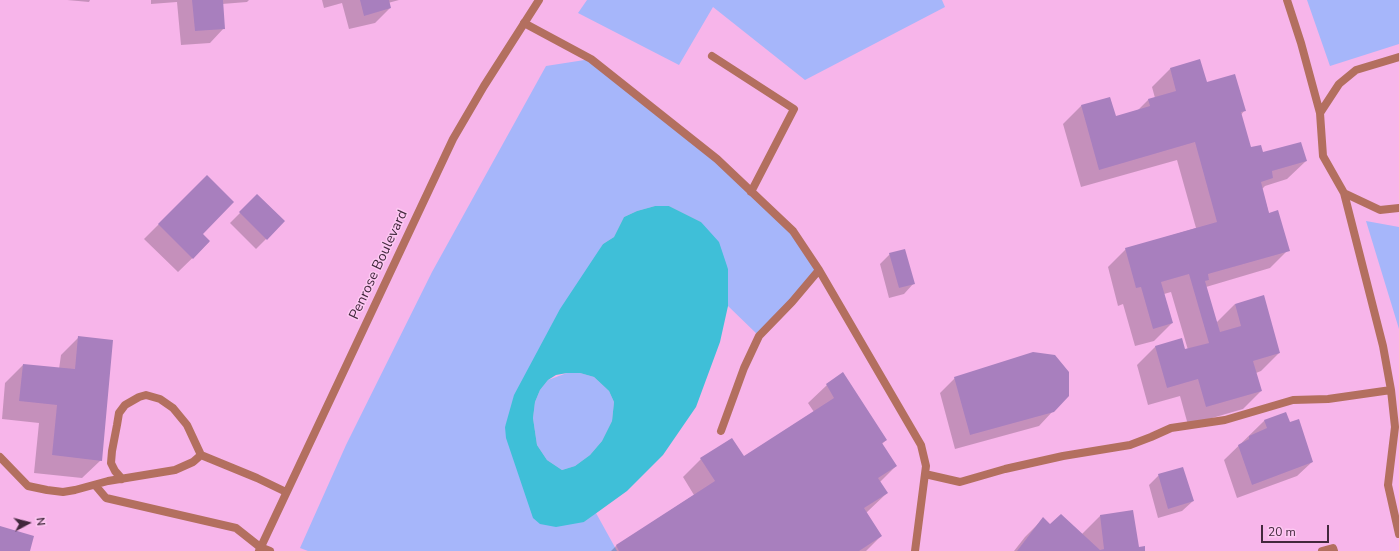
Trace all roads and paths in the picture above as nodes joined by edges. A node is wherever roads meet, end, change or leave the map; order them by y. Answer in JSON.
{"nodes":[{"id":1,"x":539,"y":0,"type":"edge"},
{"id":2,"x":1287,"y":0,"type":"edge"},
{"id":3,"x":524,"y":23,"type":"junction"},
{"id":4,"x":712,"y":56,"type":"dead end"},
{"id":5,"x":1399,"y":57,"type":"edge"},
{"id":6,"x":1320,"y":113,"type":"junction"},
{"id":7,"x":751,"y":192,"type":"junction"},
{"id":8,"x":1344,"y":193,"type":"junction"},
{"id":9,"x":1399,"y":208,"type":"edge"},
{"id":10,"x":819,"y":270,"type":"junction"},
{"id":11,"x":1391,"y":390,"type":"junction"},
{"id":12,"x":1397,"y":427,"type":"edge"},
{"id":13,"x":721,"y":431,"type":"dead end"},
{"id":14,"x":201,"y":455,"type":"junction"},
{"id":15,"x":0,"y":457,"type":"edge"},
{"id":16,"x":925,"y":474,"type":"junction"},
{"id":17,"x":122,"y":479,"type":"junction"},
{"id":18,"x":95,"y":485,"type":"junction"},
{"id":19,"x":286,"y":492,"type":"junction"},
{"id":20,"x":1399,"y":534,"type":"edge"},
{"id":21,"x":260,"y":549,"type":"edge"},
{"id":22,"x":270,"y":551,"type":"edge"},
{"id":23,"x":915,"y":551,"type":"edge"},
{"id":24,"x":1322,"y":551,"type":"edge"},
{"id":25,"x":1334,"y":551,"type":"edge"}],
"edges":[{"from":1,"to":3,"type":"street","name":"Penrose Boulevard"},
{"from":2,"to":6,"type":"street"},
{"from":3,"to":7,"type":"street"},
{"from":3,"to":19,"type":"street","name":"Penrose Boulevard"},
{"from":4,"to":7,"type":"street"},
{"from":5,"to":6,"type":"street"},
{"from":6,"to":8,"type":"street"},
{"from":7,"to":10,"type":"street"},
{"from":8,"to":9,"type":"street"},
{"from":8,"to":11,"type":"street"},
{"from":10,"to":13,"type":"street"},
{"from":10,"to":16,"type":"street"},
{"from":11,"to":12,"type":"street"},
{"from":11,"to":16,"type":"street"},
{"from":12,"to":20,"type":"street"},
{"from":14,"to":17,"type":"street"},
{"from":14,"to":17,"type":"street"},
{"from":14,"to":19,"type":"street"},
{"from":15,"to":18,"type":"street"},
{"from":16,"to":23,"type":"street"},
{"from":17,"to":18,"type":"street"},
{"from":18,"to":21,"type":"street"},
{"from":19,"to":21,"type":"street","name":"Penrose Boulevard"},
{"from":21,"to":22,"type":"street"},
{"from":24,"to":25,"type":"street"}]}
